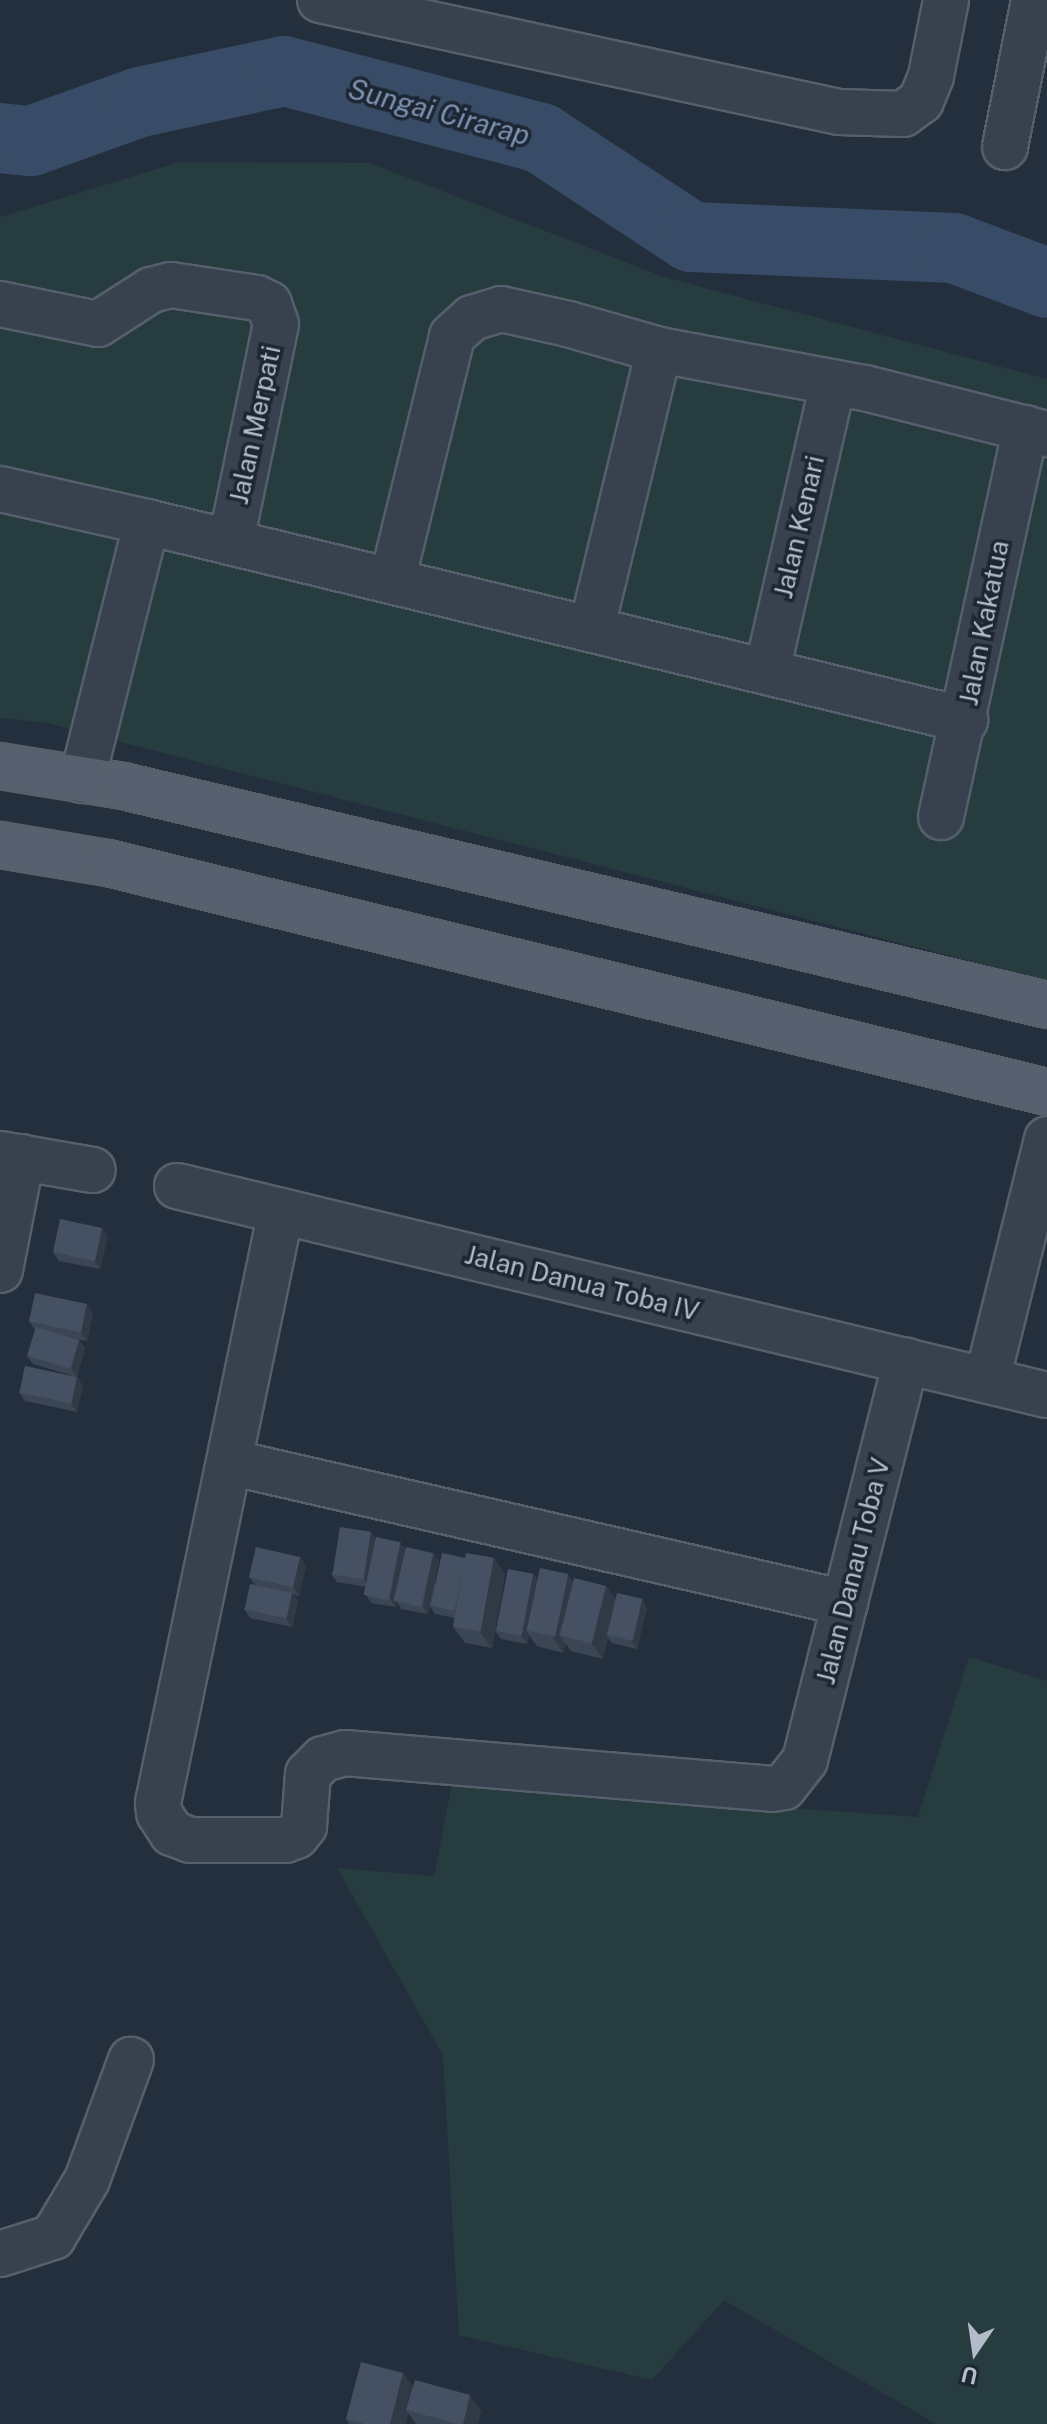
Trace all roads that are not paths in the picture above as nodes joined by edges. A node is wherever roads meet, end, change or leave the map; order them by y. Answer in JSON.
{"nodes":[{"id":1,"x":320,"y":0,"type":"edge"},
{"id":2,"x":946,"y":0,"type":"edge"},
{"id":3,"x":1034,"y":0,"type":"edge"},
{"id":4,"x":1005,"y":147,"type":"dead end"},
{"id":5,"x":0,"y":304,"type":"edge"},
{"id":6,"x":659,"y":350,"type":"junction"},
{"id":7,"x":833,"y":382,"type":"junction"},
{"id":8,"x":1037,"y":431,"type":"edge"},
{"id":9,"x":0,"y":489,"type":"edge"},
{"id":10,"x":147,"y":522,"type":"junction"},
{"id":11,"x":231,"y":542,"type":"junction"},
{"id":12,"x":392,"y":581,"type":"junction"},
{"id":13,"x":592,"y":627,"type":"junction"},
{"id":14,"x":767,"y":671,"type":"junction"},
{"id":15,"x":965,"y":720,"type":"junction"},
{"id":16,"x":0,"y":766,"type":"edge"},
{"id":17,"x":82,"y":780,"type":"junction"},
{"id":18,"x":941,"y":817,"type":"dead end"},
{"id":19,"x":0,"y":845,"type":"edge"},
{"id":20,"x":1047,"y":1005,"type":"edge"},
{"id":21,"x":1047,"y":1092,"type":"edge"},
{"id":22,"x":1047,"y":1139,"type":"edge"},
{"id":23,"x":11,"y":1156,"type":"edge"},
{"id":24,"x":93,"y":1170,"type":"dead end"},
{"id":25,"x":177,"y":1186,"type":"dead end"},
{"id":26,"x":281,"y":1211,"type":"junction"},
{"id":27,"x":0,"y":1270,"type":"edge"},
{"id":28,"x":906,"y":1361,"type":"junction"},
{"id":29,"x":987,"y":1380,"type":"junction"},
{"id":30,"x":1047,"y":1395,"type":"edge"},
{"id":31,"x":229,"y":1462,"type":"junction"},
{"id":32,"x":845,"y":1603,"type":"junction"},
{"id":33,"x":131,"y":2060,"type":"dead end"},
{"id":34,"x":0,"y":2254,"type":"edge"}],
"edges":[{"from":1,"to":2,"type":"street"},
{"from":3,"to":4,"type":"street"},
{"from":5,"to":11,"type":"street","name":"Jalan Merpati"},
{"from":6,"to":7,"type":"street"},
{"from":6,"to":12,"type":"street"},
{"from":6,"to":13,"type":"street"},
{"from":7,"to":8,"type":"street"},
{"from":7,"to":14,"type":"street","name":"Jalan Kenari"},
{"from":8,"to":15,"type":"street","name":"Jalan Kakatua"},
{"from":9,"to":10,"type":"street"},
{"from":10,"to":11,"type":"street"},
{"from":10,"to":17,"type":"street"},
{"from":11,"to":12,"type":"street"},
{"from":12,"to":13,"type":"street"},
{"from":13,"to":14,"type":"street"},
{"from":14,"to":15,"type":"street"},
{"from":15,"to":18,"type":"street","name":"Jalan Kakatua"},
{"from":16,"to":17,"type":"main road"},
{"from":17,"to":20,"type":"main road"},
{"from":19,"to":21,"type":"main road"},
{"from":22,"to":29,"type":"street"},
{"from":23,"to":24,"type":"street"},
{"from":23,"to":27,"type":"street"},
{"from":25,"to":26,"type":"street","name":"Jalan Danua Toba IV"},
{"from":26,"to":28,"type":"street","name":"Jalan Danua Toba IV"},
{"from":26,"to":31,"type":"street"},
{"from":28,"to":29,"type":"street","name":"Jalan Danua Toba IV"},
{"from":28,"to":32,"type":"street","name":"Jalan Danau Toba V"},
{"from":29,"to":30,"type":"street","name":"Jalan Danua Toba IV"},
{"from":31,"to":32,"type":"street"},
{"from":31,"to":32,"type":"street","name":"Jalan Danau Toba V"},
{"from":33,"to":34,"type":"street"}]}
